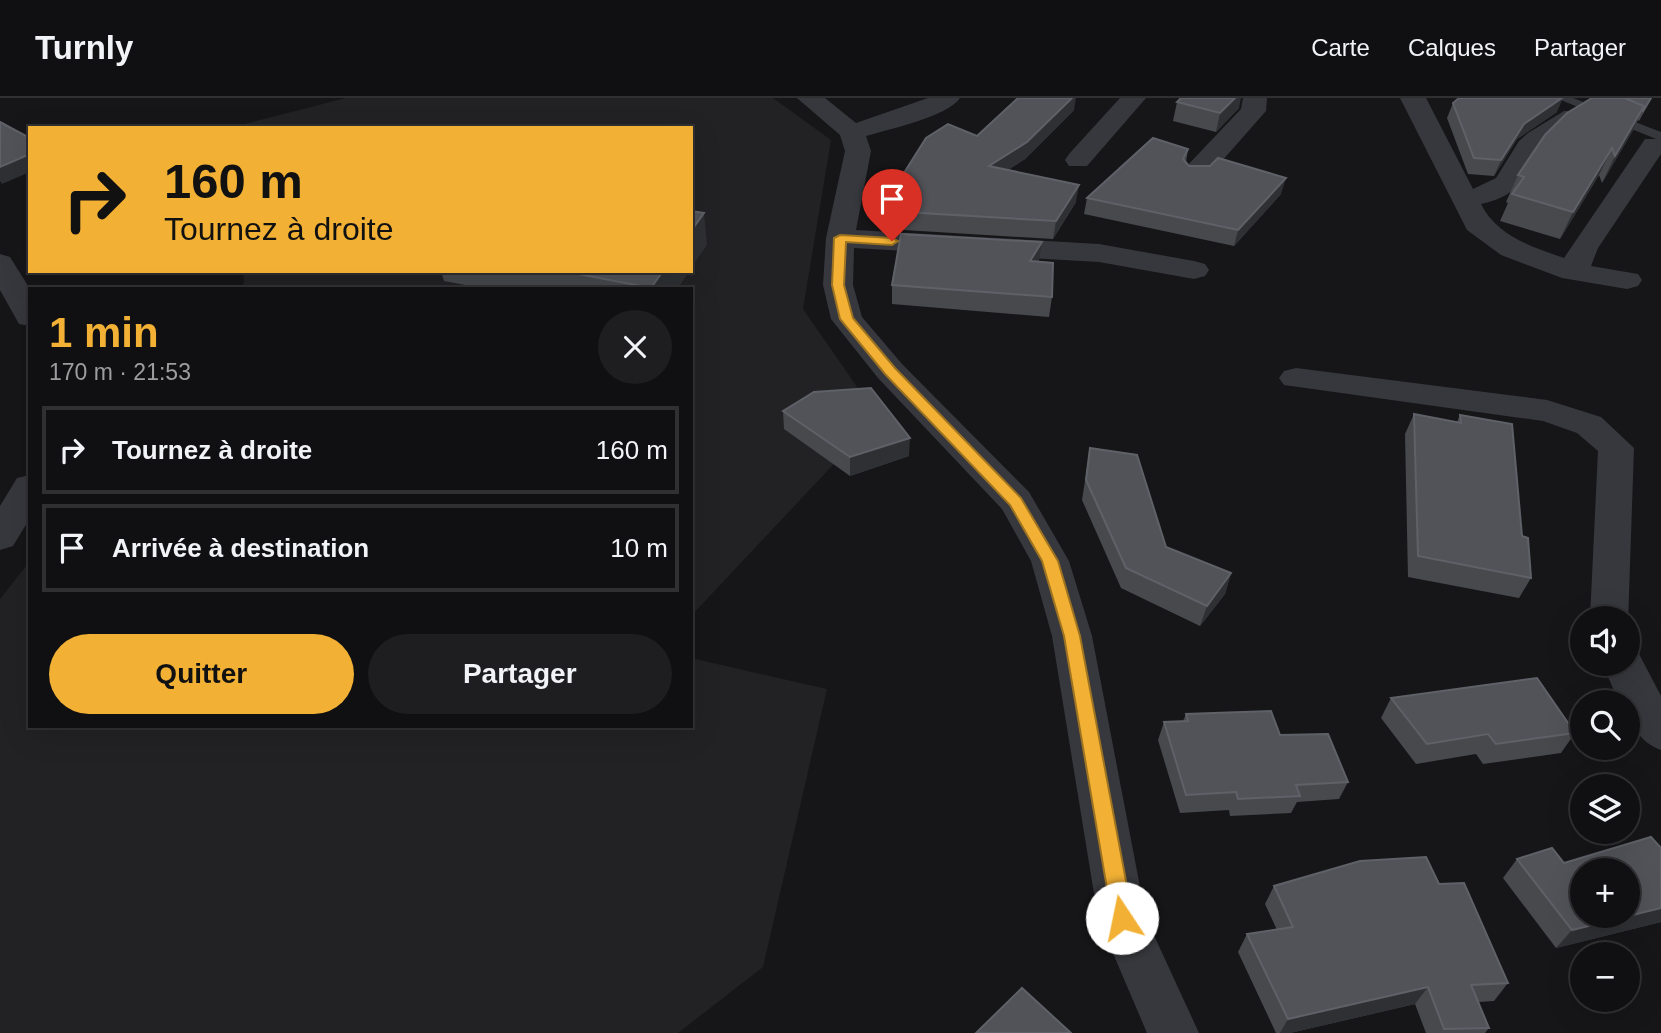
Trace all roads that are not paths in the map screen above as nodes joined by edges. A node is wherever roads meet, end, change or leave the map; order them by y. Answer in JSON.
{"nodes":[{"id":1,"x":809,"y":98,"type":"edge"},
{"id":2,"x":948,"y":98,"type":"edge"},
{"id":3,"x":1134,"y":98,"type":"edge"},
{"id":4,"x":1255,"y":98,"type":"edge"},
{"id":5,"x":1412,"y":98,"type":"edge"},
{"id":6,"x":1567,"y":107,"type":"edge"},
{"id":7,"x":852,"y":132,"type":"junction"},
{"id":8,"x":1657,"y":141,"type":"edge"},
{"id":9,"x":1078,"y":160,"type":"dead end"},
{"id":10,"x":1196,"y":173,"type":"edge"},
{"id":11,"x":1465,"y":198,"type":"junction"},
{"id":12,"x":840,"y":238,"type":"junction"},
{"id":13,"x":0,"y":263,"type":"edge"},
{"id":14,"x":1194,"y":270,"type":"dead end"},
{"id":15,"x":1573,"y":272,"type":"junction"},
{"id":16,"x":1627,"y":280,"type":"dead end"},
{"id":17,"x":28,"y":313,"type":"edge"},
{"id":18,"x":1296,"y":378,"type":"dead end"},
{"id":19,"x":28,"y":489,"type":"edge"},
{"id":20,"x":0,"y":537,"type":"edge"},
{"id":21,"x":1610,"y":606,"type":"edge"},
{"id":22,"x":1628,"y":676,"type":"edge"},
{"id":23,"x":1661,"y":732,"type":"edge"},
{"id":24,"x":1173,"y":1033,"type":"edge"}],
"edges":[{"from":1,"to":7,"type":"street"},
{"from":2,"to":7,"type":"street"},
{"from":3,"to":9,"type":"street"},
{"from":4,"to":10,"type":"street"},
{"from":5,"to":11,"type":"street"},
{"from":6,"to":8,"type":"lane"},
{"from":6,"to":11,"type":"street"},
{"from":7,"to":12,"type":"street"},
{"from":8,"to":15,"type":"street"},
{"from":11,"to":15,"type":"street"},
{"from":12,"to":14,"type":"street"},
{"from":12,"to":24,"type":"street"},
{"from":13,"to":17,"type":"street"},
{"from":15,"to":16,"type":"street"},
{"from":18,"to":21,"type":"street"},
{"from":19,"to":20,"type":"street"},
{"from":22,"to":23,"type":"street"}]}
